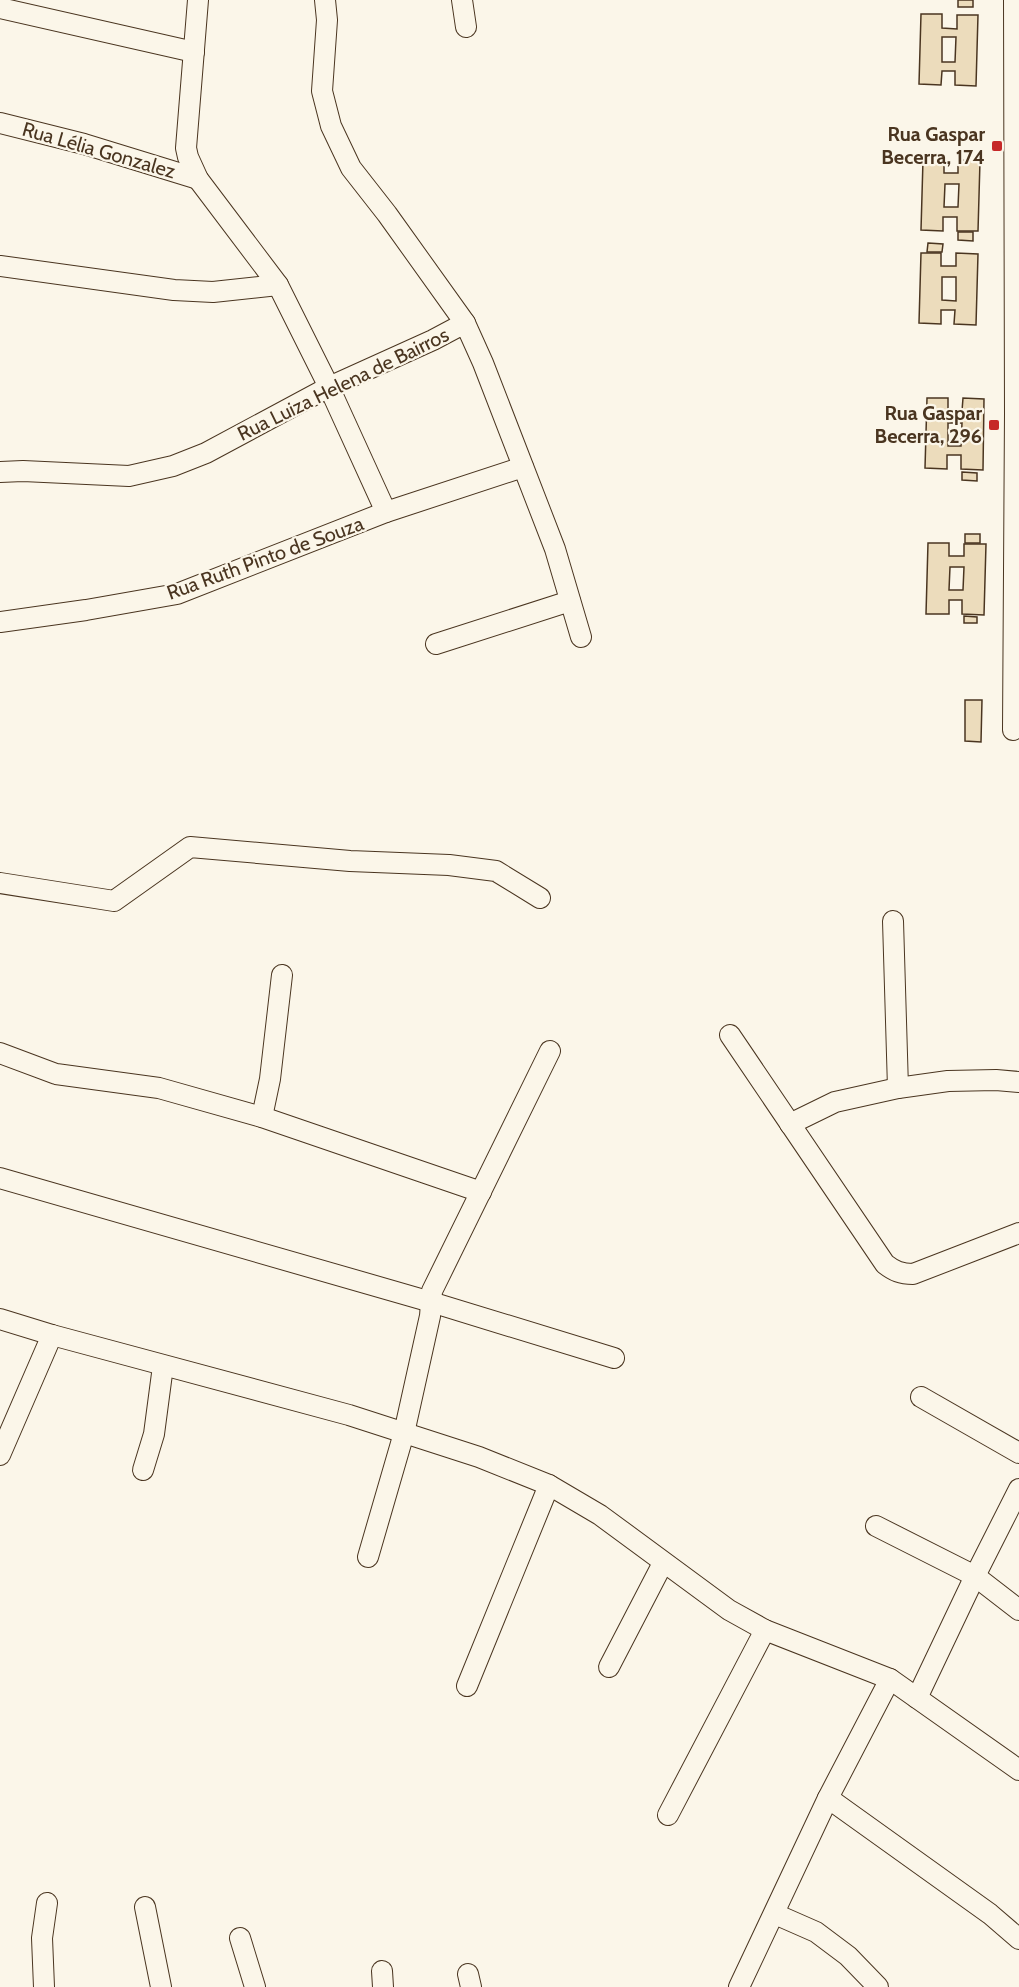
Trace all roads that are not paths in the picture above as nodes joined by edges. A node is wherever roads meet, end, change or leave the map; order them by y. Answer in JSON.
{"nodes":[{"id":1,"x":198,"y":0,"type":"edge"},
{"id":2,"x":325,"y":0,"type":"edge"},
{"id":3,"x":462,"y":0,"type":"edge"},
{"id":4,"x":1014,"y":0,"type":"edge"},
{"id":5,"x":0,"y":8,"type":"edge"},
{"id":6,"x":466,"y":27,"type":"dead end"},
{"id":7,"x":194,"y":52,"type":"junction"},
{"id":8,"x":0,"y":123,"type":"edge"},
{"id":9,"x":198,"y":178,"type":"junction"},
{"id":10,"x":0,"y":266,"type":"edge"},
{"id":11,"x":278,"y":285,"type":"junction"},
{"id":12,"x":465,"y":323,"type":"junction"},
{"id":13,"x":329,"y":387,"type":"junction"},
{"id":14,"x":523,"y":467,"type":"junction"},
{"id":15,"x":0,"y":472,"type":"edge"},
{"id":16,"x":1017,"y":493,"type":"edge"},
{"id":17,"x":386,"y":512,"type":"junction"},
{"id":18,"x":570,"y":602,"type":"junction"},
{"id":19,"x":0,"y":622,"type":"edge"},
{"id":20,"x":581,"y":638,"type":"dead end"},
{"id":21,"x":436,"y":644,"type":"dead end"},
{"id":22,"x":1012,"y":730,"type":"dead end"},
{"id":23,"x":0,"y":883,"type":"edge"},
{"id":24,"x":540,"y":898,"type":"dead end"},
{"id":25,"x":893,"y":921,"type":"dead end"},
{"id":26,"x":282,"y":975,"type":"dead end"},
{"id":27,"x":730,"y":1035,"type":"dead end"},
{"id":28,"x":550,"y":1052,"type":"dead end"},
{"id":29,"x":0,"y":1053,"type":"edge"},
{"id":30,"x":1019,"y":1083,"type":"edge"},
{"id":31,"x":898,"y":1088,"type":"junction"},
{"id":32,"x":262,"y":1117,"type":"junction"},
{"id":33,"x":790,"y":1124,"type":"junction"},
{"id":34,"x":0,"y":1178,"type":"edge"},
{"id":35,"x":481,"y":1192,"type":"junction"},
{"id":36,"x":1019,"y":1233,"type":"edge"},
{"id":37,"x":431,"y":1302,"type":"junction"},
{"id":38,"x":0,"y":1319,"type":"edge"},
{"id":39,"x":52,"y":1335,"type":"junction"},
{"id":40,"x":614,"y":1358,"type":"dead end"},
{"id":41,"x":163,"y":1365,"type":"junction"},
{"id":42,"x":921,"y":1397,"type":"dead end"},
{"id":43,"x":404,"y":1432,"type":"junction"},
{"id":44,"x":1019,"y":1453,"type":"edge"},
{"id":45,"x":0,"y":1455,"type":"edge"},
{"id":46,"x":143,"y":1470,"type":"dead end"},
{"id":47,"x":549,"y":1485,"type":"junction"},
{"id":48,"x":1019,"y":1489,"type":"edge"},
{"id":49,"x":876,"y":1526,"type":"dead end"},
{"id":50,"x":369,"y":1557,"type":"dead end"},
{"id":51,"x":663,"y":1563,"type":"junction"},
{"id":52,"x":975,"y":1576,"type":"junction"},
{"id":53,"x":1019,"y":1610,"type":"edge"},
{"id":54,"x":765,"y":1630,"type":"junction"},
{"id":55,"x":609,"y":1667,"type":"dead end"},
{"id":56,"x":890,"y":1679,"type":"junction"},
{"id":57,"x":467,"y":1686,"type":"dead end"},
{"id":58,"x":917,"y":1698,"type":"junction"},
{"id":59,"x":1019,"y":1770,"type":"edge"},
{"id":60,"x":828,"y":1798,"type":"junction"},
{"id":61,"x":668,"y":1815,"type":"dead end"},
{"id":62,"x":47,"y":1903,"type":"dead end"},
{"id":63,"x":145,"y":1907,"type":"dead end"},
{"id":64,"x":775,"y":1914,"type":"junction"},
{"id":65,"x":240,"y":1938,"type":"dead end"},
{"id":66,"x":1019,"y":1938,"type":"edge"},
{"id":67,"x":44,"y":1987,"type":"edge"},
{"id":68,"x":161,"y":1987,"type":"edge"},
{"id":69,"x":255,"y":1987,"type":"edge"},
{"id":70,"x":740,"y":1987,"type":"edge"},
{"id":71,"x":878,"y":1987,"type":"edge"}],
"edges":[{"from":1,"to":7,"type":"street"},
{"from":2,"to":12,"type":"street"},
{"from":3,"to":6,"type":"street"},
{"from":4,"to":16,"type":"street"},
{"from":5,"to":7,"type":"street"},
{"from":7,"to":9,"type":"street"},
{"from":8,"to":9,"type":"street","name":"Rua Lélia Gonzalez"},
{"from":9,"to":11,"type":"street"},
{"from":10,"to":11,"type":"street"},
{"from":11,"to":13,"type":"street"},
{"from":12,"to":13,"type":"street","name":"Rua Luiza Helena de Bairros"},
{"from":12,"to":14,"type":"street","name":"Rua Luiza Helena de Bairros"},
{"from":13,"to":15,"type":"street","name":"Rua Luiza Helena de Bairros"},
{"from":13,"to":17,"type":"street"},
{"from":14,"to":17,"type":"street","name":"Rua Ruth Pinto de Souza"},
{"from":14,"to":18,"type":"street","name":"Rua Luiza Helena de Bairros"},
{"from":16,"to":22,"type":"street"},
{"from":17,"to":19,"type":"street","name":"Rua Ruth Pinto de Souza"},
{"from":18,"to":20,"type":"street","name":"Rua Luiza Helena de Bairros"},
{"from":18,"to":21,"type":"street"},
{"from":23,"to":24,"type":"street"},
{"from":25,"to":31,"type":"street"},
{"from":26,"to":32,"type":"street"},
{"from":27,"to":33,"type":"street"},
{"from":28,"to":35,"type":"street"},
{"from":29,"to":32,"type":"street"},
{"from":30,"to":31,"type":"street"},
{"from":31,"to":33,"type":"street"},
{"from":32,"to":35,"type":"street"},
{"from":33,"to":36,"type":"street"},
{"from":34,"to":37,"type":"street"},
{"from":35,"to":37,"type":"street"},
{"from":37,"to":40,"type":"street"},
{"from":37,"to":43,"type":"street"},
{"from":38,"to":39,"type":"street"},
{"from":39,"to":41,"type":"street"},
{"from":39,"to":45,"type":"street"},
{"from":41,"to":43,"type":"street"},
{"from":41,"to":46,"type":"street"},
{"from":42,"to":44,"type":"street"},
{"from":43,"to":47,"type":"street"},
{"from":43,"to":50,"type":"street"},
{"from":47,"to":51,"type":"street"},
{"from":47,"to":57,"type":"street"},
{"from":48,"to":52,"type":"street"},
{"from":49,"to":52,"type":"street"},
{"from":51,"to":54,"type":"street"},
{"from":51,"to":55,"type":"street"},
{"from":52,"to":53,"type":"street"},
{"from":52,"to":58,"type":"street"},
{"from":54,"to":56,"type":"street"},
{"from":54,"to":61,"type":"street"},
{"from":56,"to":58,"type":"street"},
{"from":56,"to":60,"type":"street"},
{"from":58,"to":59,"type":"street"},
{"from":60,"to":64,"type":"street"},
{"from":60,"to":66,"type":"street"},
{"from":62,"to":67,"type":"street"},
{"from":63,"to":68,"type":"street"},
{"from":64,"to":70,"type":"street"},
{"from":64,"to":71,"type":"street"},
{"from":65,"to":69,"type":"street"}]}
